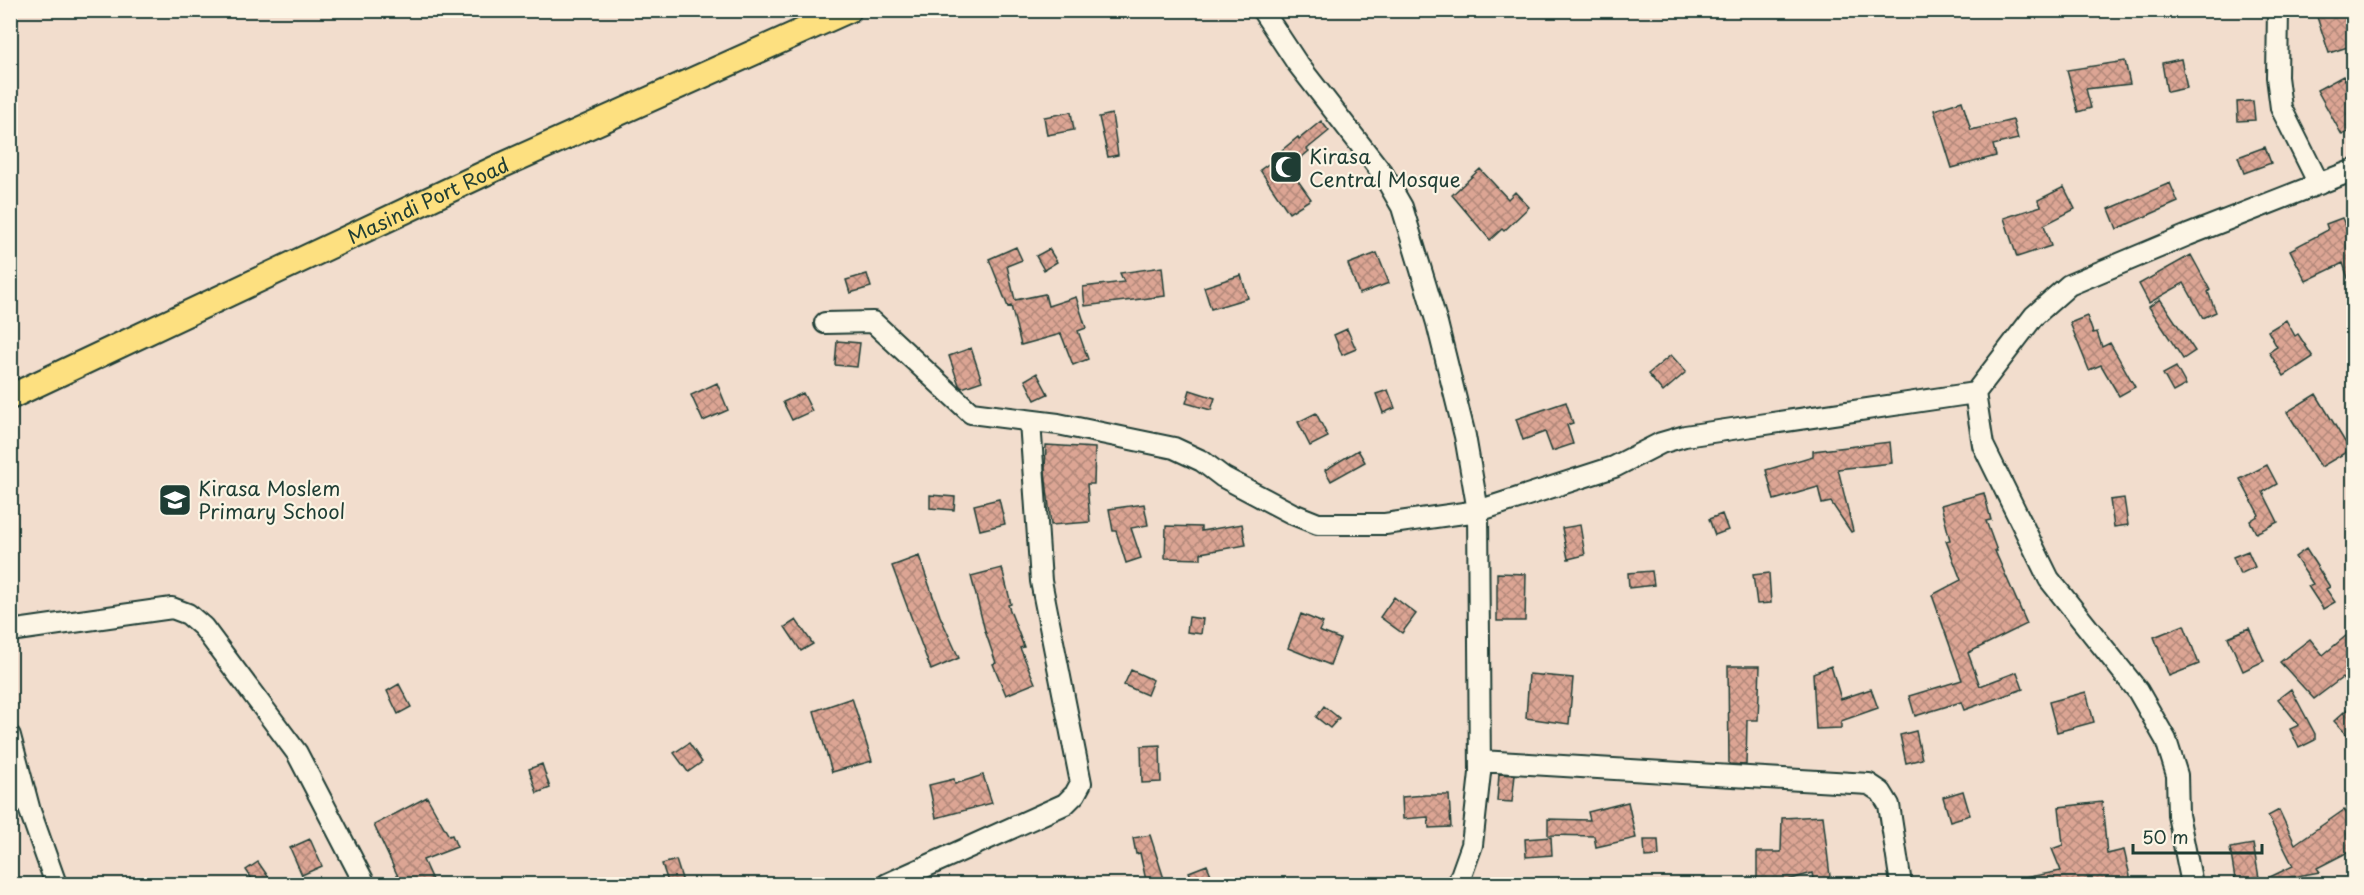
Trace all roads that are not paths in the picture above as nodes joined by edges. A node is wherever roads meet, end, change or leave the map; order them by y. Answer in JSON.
{"nodes":[{"id":1,"x":849,"y":10,"type":"edge"},
{"id":2,"x":1262,"y":10,"type":"edge"},
{"id":3,"x":2278,"y":10,"type":"edge"},
{"id":4,"x":2354,"y":170,"type":"edge"},
{"id":5,"x":2319,"y":184,"type":"junction"},
{"id":6,"x":825,"y":323,"type":"dead end"},
{"id":7,"x":1975,"y":393,"type":"junction"},
{"id":8,"x":10,"y":397,"type":"edge"},
{"id":9,"x":1030,"y":421,"type":"junction"},
{"id":10,"x":1478,"y":511,"type":"junction"},
{"id":11,"x":10,"y":631,"type":"edge"},
{"id":12,"x":10,"y":736,"type":"edge"},
{"id":13,"x":1480,"y":761,"type":"junction"},
{"id":14,"x":56,"y":885,"type":"edge"},
{"id":15,"x":365,"y":885,"type":"edge"},
{"id":16,"x":887,"y":885,"type":"edge"},
{"id":17,"x":1458,"y":885,"type":"edge"},
{"id":18,"x":1901,"y":885,"type":"edge"},
{"id":19,"x":2192,"y":885,"type":"edge"}],
"edges":[{"from":1,"to":8,"type":"main road","name":"Masindi Port Road"},
{"from":2,"to":10,"type":"street"},
{"from":3,"to":5,"type":"street"},
{"from":4,"to":5,"type":"street"},
{"from":5,"to":7,"type":"street"},
{"from":6,"to":9,"type":"street"},
{"from":7,"to":10,"type":"street"},
{"from":7,"to":19,"type":"street"},
{"from":9,"to":10,"type":"street"},
{"from":9,"to":16,"type":"street"},
{"from":10,"to":13,"type":"street"},
{"from":11,"to":15,"type":"street"},
{"from":12,"to":14,"type":"street"},
{"from":13,"to":17,"type":"street"},
{"from":13,"to":18,"type":"street"}]}
